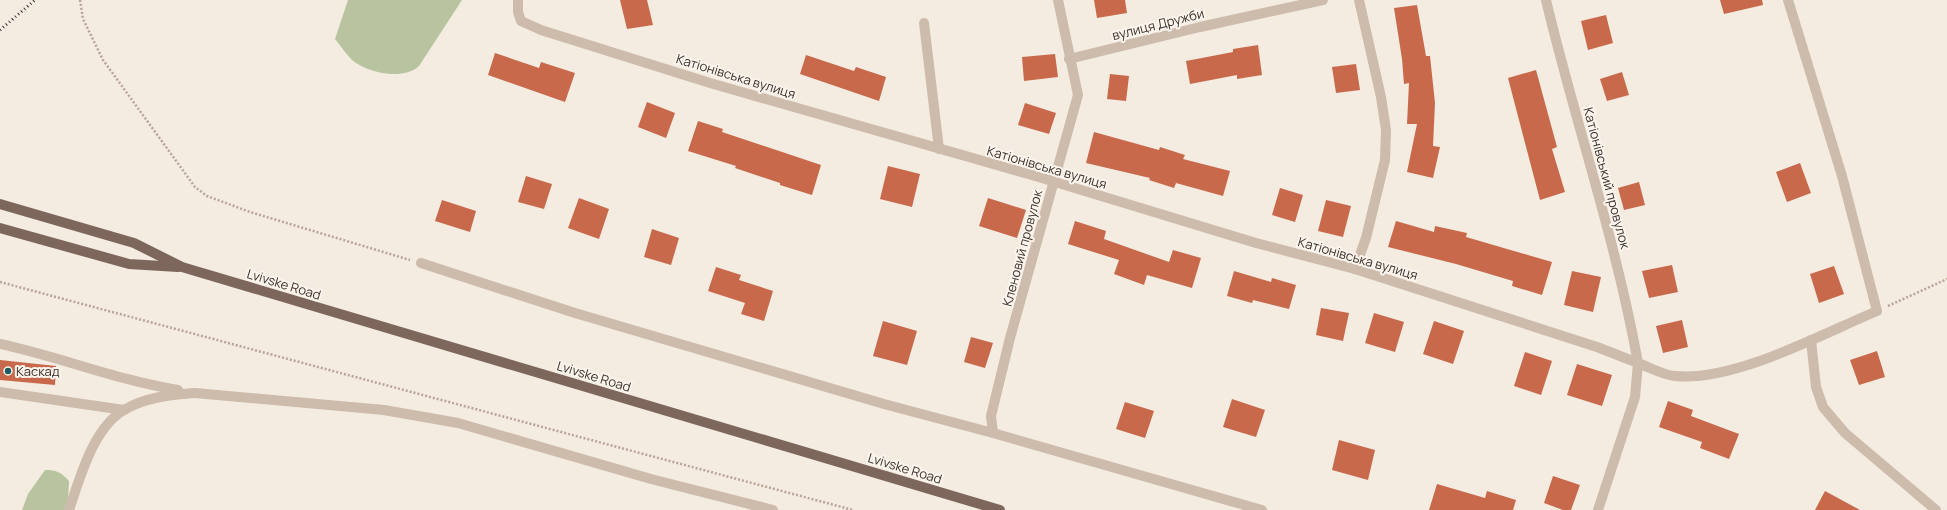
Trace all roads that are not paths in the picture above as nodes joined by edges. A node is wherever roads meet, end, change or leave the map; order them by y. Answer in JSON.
{"nodes":[{"id":1,"x":518,"y":0,"type":"edge"},
{"id":2,"x":1058,"y":0,"type":"edge"},
{"id":3,"x":1323,"y":0,"type":"edge"},
{"id":4,"x":1359,"y":0,"type":"edge"},
{"id":5,"x":1546,"y":0,"type":"edge"},
{"id":6,"x":1788,"y":0,"type":"edge"},
{"id":7,"x":924,"y":23,"type":"dead end"},
{"id":8,"x":1069,"y":59,"type":"junction"},
{"id":9,"x":939,"y":149,"type":"junction"},
{"id":10,"x":1053,"y":182,"type":"junction"},
{"id":11,"x":0,"y":204,"type":"edge"},
{"id":12,"x":0,"y":228,"type":"edge"},
{"id":13,"x":421,"y":263,"type":"road end"},
{"id":14,"x":182,"y":267,"type":"junction"},
{"id":15,"x":1355,"y":269,"type":"junction"},
{"id":16,"x":1811,"y":340,"type":"junction"},
{"id":17,"x":0,"y":344,"type":"edge"},
{"id":18,"x":1638,"y":363,"type":"junction"},
{"id":19,"x":0,"y":392,"type":"edge"},
{"id":20,"x":195,"y":393,"type":"junction"},
{"id":21,"x":124,"y":410,"type":"junction"},
{"id":22,"x":993,"y":433,"type":"junction"},
{"id":23,"x":69,"y":510,"type":"edge"},
{"id":24,"x":773,"y":510,"type":"edge"},
{"id":25,"x":1000,"y":510,"type":"edge"},
{"id":26,"x":1262,"y":510,"type":"edge"},
{"id":27,"x":1598,"y":510,"type":"edge"},
{"id":28,"x":1936,"y":510,"type":"edge"}],
"edges":[{"from":1,"to":9,"type":"street","name":"Катіонівська вулиця"},
{"from":2,"to":8,"type":"street","name":"Кленовий провулок"},
{"from":3,"to":8,"type":"street","name":"вулиця Дружби"},
{"from":4,"to":15,"type":"street"},
{"from":5,"to":18,"type":"street","name":"Катіонівський провулок"},
{"from":6,"to":16,"type":"street","name":"Катіонівська вулиця"},
{"from":7,"to":9,"type":"street"},
{"from":8,"to":10,"type":"street","name":"Кленовий провулок"},
{"from":9,"to":10,"type":"street","name":"Катіонівська вулиця"},
{"from":10,"to":15,"type":"street","name":"Катіонівська вулиця"},
{"from":10,"to":22,"type":"street","name":"Кленовий провулок"},
{"from":11,"to":14,"type":"main road","name":"Lvivske Road"},
{"from":12,"to":14,"type":"main road","name":"Lvivske Road"},
{"from":13,"to":22,"type":"street"},
{"from":14,"to":25,"type":"main road","name":"Lvivske Road"},
{"from":15,"to":18,"type":"street","name":"Катіонівська вулиця"},
{"from":16,"to":18,"type":"street","name":"Катіонівська вулиця"},
{"from":16,"to":28,"type":"street"},
{"from":17,"to":20,"type":"street"},
{"from":18,"to":27,"type":"street","name":"Катіонівський провулок"},
{"from":19,"to":21,"type":"street"},
{"from":20,"to":21,"type":"street"},
{"from":20,"to":24,"type":"street"},
{"from":21,"to":23,"type":"street"},
{"from":22,"to":26,"type":"street"}]}
